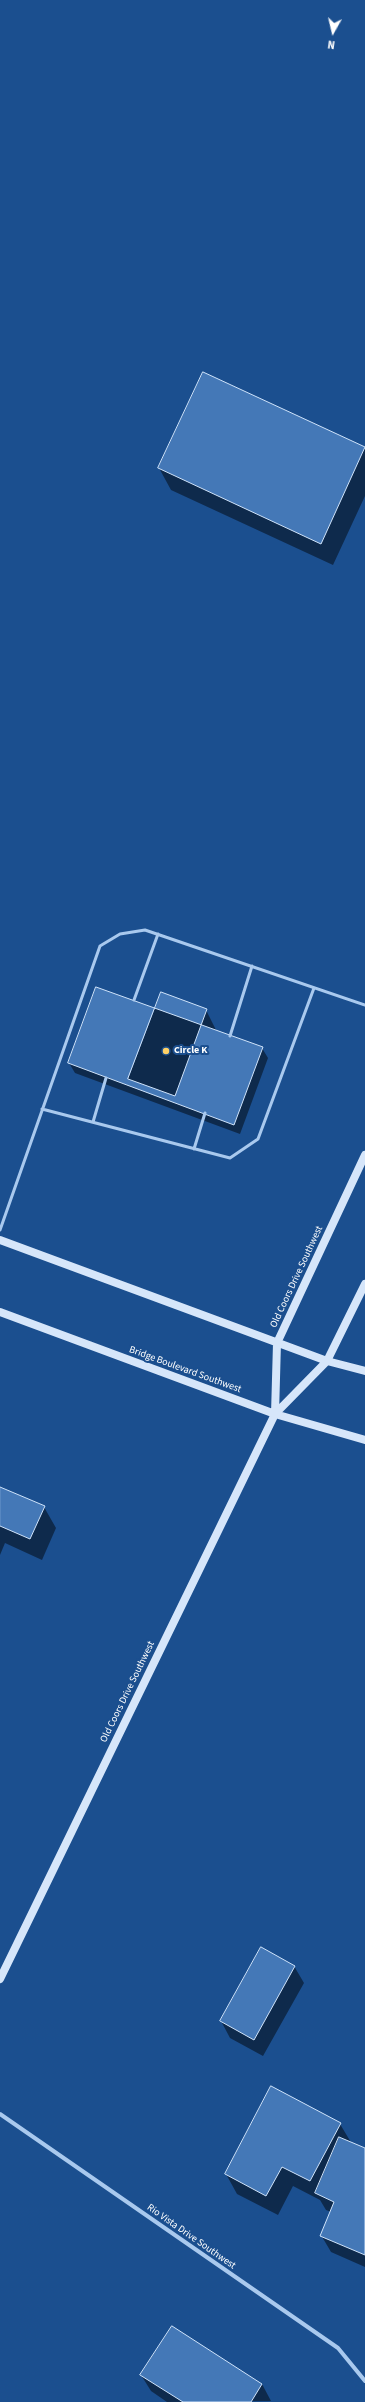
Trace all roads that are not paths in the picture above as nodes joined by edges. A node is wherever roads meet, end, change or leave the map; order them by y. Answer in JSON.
{"nodes":[{"id":1,"x":158,"y":934,"type":"junction"},
{"id":2,"x":252,"y":966,"type":"junction"},
{"id":3,"x":314,"y":988,"type":"junction"},
{"id":4,"x":134,"y":1000,"type":"dead end"},
{"id":5,"x":365,"y":1005,"type":"edge"},
{"id":6,"x":230,"y":1036,"type":"dead end"},
{"id":7,"x":106,"y":1078,"type":"dead end"},
{"id":8,"x":42,"y":1109,"type":"junction"},
{"id":9,"x":205,"y":1114,"type":"dead end"},
{"id":10,"x":93,"y":1122,"type":"junction"},
{"id":11,"x":194,"y":1148,"type":"junction"},
{"id":12,"x":365,"y":1154,"type":"edge"},
{"id":13,"x":0,"y":1230,"type":"edge"},
{"id":14,"x":0,"y":1240,"type":"edge"},
{"id":15,"x":365,"y":1284,"type":"edge"},
{"id":16,"x":0,"y":1312,"type":"edge"},
{"id":17,"x":277,"y":1343,"type":"junction"},
{"id":18,"x":327,"y":1361,"type":"junction"},
{"id":19,"x":365,"y":1370,"type":"edge"},
{"id":20,"x":275,"y":1414,"type":"junction"},
{"id":21,"x":365,"y":1440,"type":"edge"},
{"id":22,"x":0,"y":1979,"type":"edge"},
{"id":23,"x":0,"y":2114,"type":"edge"},
{"id":24,"x":365,"y":2381,"type":"edge"}],
"edges":[{"from":1,"to":2,"type":"lane"},
{"from":1,"to":4,"type":"lane"},
{"from":1,"to":8,"type":"lane"},
{"from":2,"to":3,"type":"lane"},
{"from":2,"to":6,"type":"lane"},
{"from":3,"to":5,"type":"lane"},
{"from":3,"to":11,"type":"lane"},
{"from":7,"to":10,"type":"lane"},
{"from":8,"to":10,"type":"lane"},
{"from":8,"to":13,"type":"lane"},
{"from":9,"to":11,"type":"lane"},
{"from":10,"to":11,"type":"lane"},
{"from":12,"to":17,"type":"main road","name":"Old Coors Drive Southwest"},
{"from":14,"to":17,"type":"main road"},
{"from":15,"to":18,"type":"main road","name":"Old Coors Drive Southwest"},
{"from":16,"to":20,"type":"main road","name":"Bridge Boulevard Southwest"},
{"from":17,"to":18,"type":"main road"},
{"from":17,"to":20,"type":"main road","name":"Old Coors Drive Southwest"},
{"from":18,"to":19,"type":"main road"},
{"from":18,"to":20,"type":"main road","name":"Old Coors Drive Southwest"},
{"from":20,"to":21,"type":"main road","name":"Bridge Boulevard Southwest"},
{"from":20,"to":22,"type":"main road","name":"Old Coors Drive Southwest"},
{"from":23,"to":24,"type":"street","name":"Rio Vista Drive Southwest"}]}
